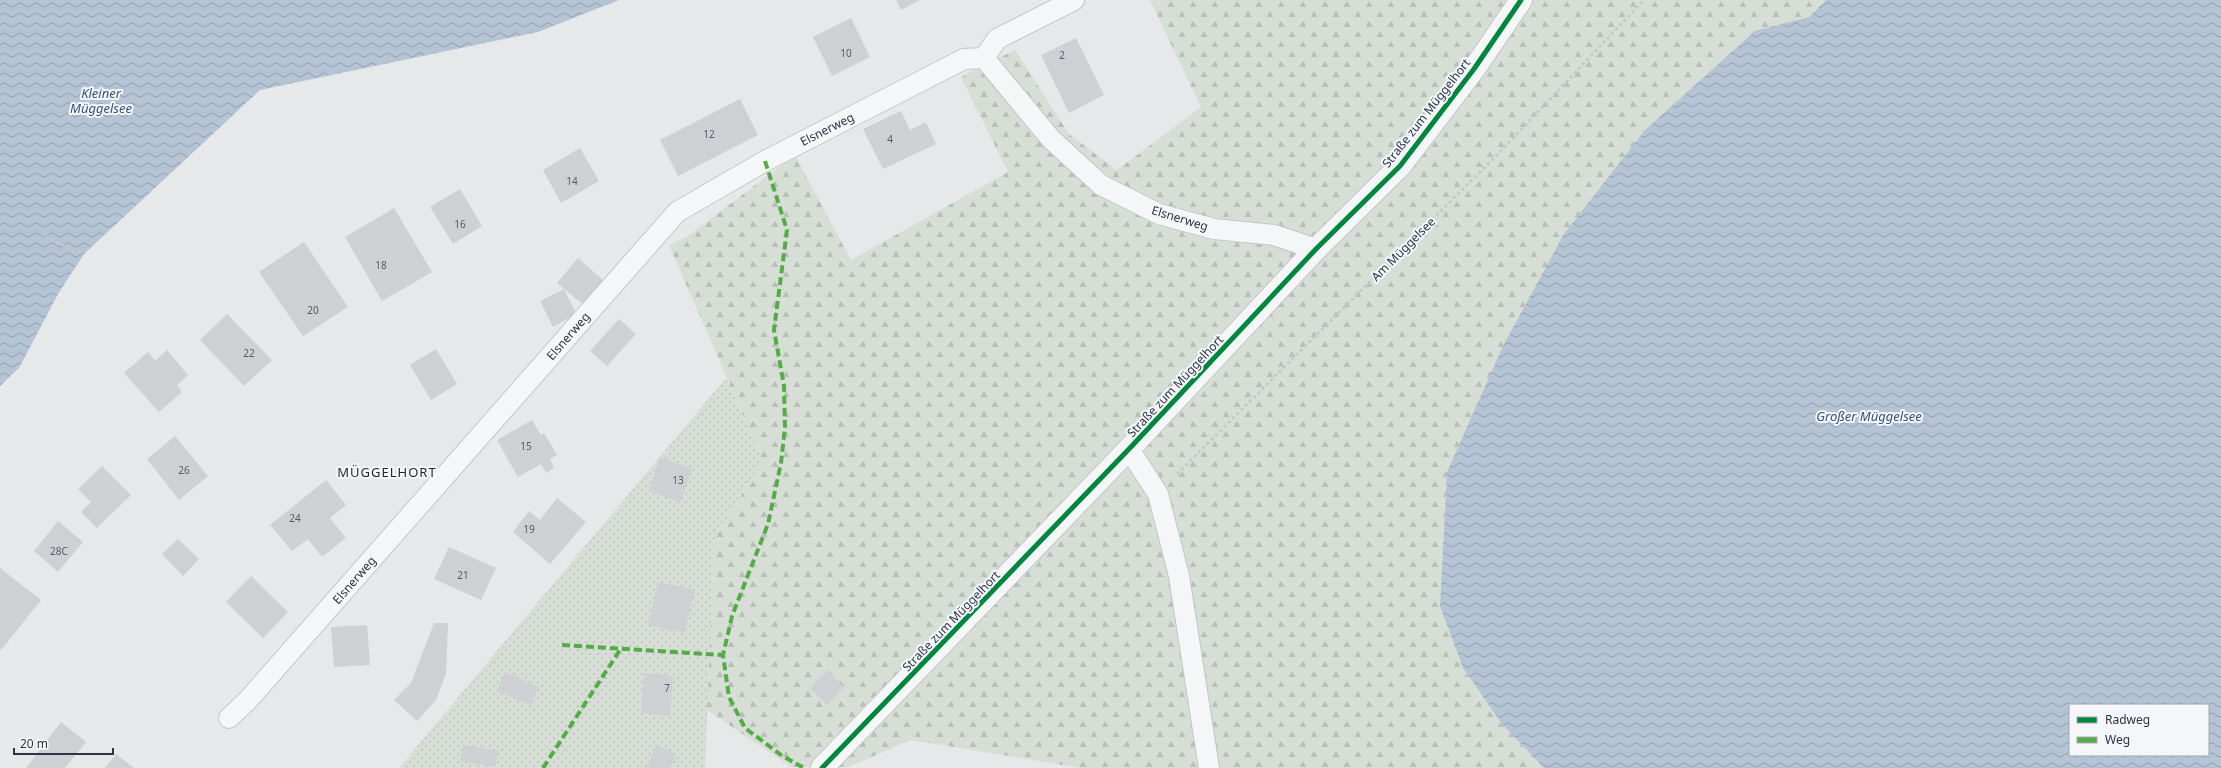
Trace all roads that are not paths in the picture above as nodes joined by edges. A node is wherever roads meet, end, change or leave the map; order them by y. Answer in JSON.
{"nodes":[{"id":1,"x":1074,"y":0,"type":"edge"},
{"id":2,"x":1521,"y":0,"type":"edge"},
{"id":3,"x":984,"y":58,"type":"junction"},
{"id":4,"x":1316,"y":249,"type":"junction"},
{"id":5,"x":1130,"y":449,"type":"junction"},
{"id":6,"x":229,"y":718,"type":"dead end"},
{"id":7,"x":822,"y":768,"type":"edge"},
{"id":8,"x":1209,"y":768,"type":"edge"}],
"edges":[{"from":1,"to":3,"type":"lane"},
{"from":2,"to":4,"type":"street","name":"Straße zum Müggelhort"},
{"from":3,"to":4,"type":"lane","name":"Elsnerweg"},
{"from":3,"to":6,"type":"lane","name":"Elsnerweg"},
{"from":4,"to":5,"type":"street","name":"Straße zum Müggelhort"},
{"from":5,"to":7,"type":"street","name":"Straße zum Müggelhort"},
{"from":5,"to":8,"type":"lane"}]}
